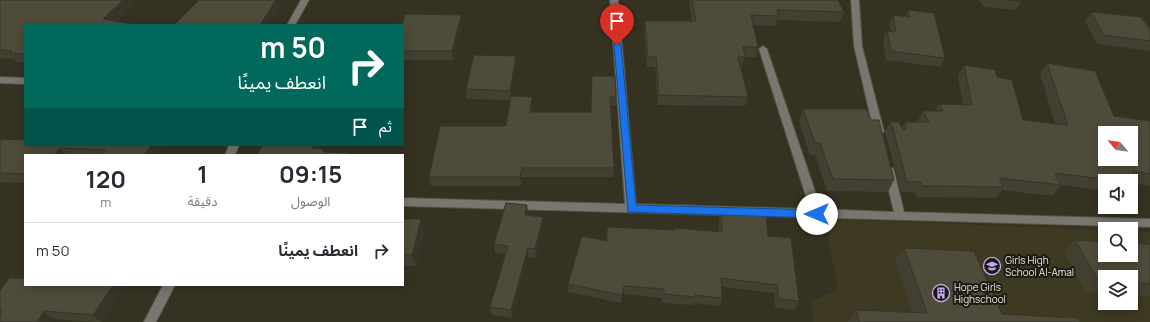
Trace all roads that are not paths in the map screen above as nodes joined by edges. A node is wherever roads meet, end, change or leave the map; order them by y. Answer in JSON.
{"nodes":[{"id":1,"x":305,"y":0,"type":"edge"},
{"id":2,"x":614,"y":0,"type":"edge"},
{"id":3,"x":856,"y":0,"type":"edge"},
{"id":4,"x":292,"y":24,"type":"edge"},
{"id":5,"x":763,"y":49,"type":"dead end"},
{"id":6,"x":0,"y":80,"type":"edge"},
{"id":7,"x":24,"y":81,"type":"edge"},
{"id":8,"x":882,"y":142,"type":"edge"},
{"id":9,"x":887,"y":164,"type":"edge"},
{"id":10,"x":404,"y":202,"type":"edge"},
{"id":11,"x":631,"y":209,"type":"junction"},
{"id":12,"x":817,"y":214,"type":"junction"},
{"id":13,"x":900,"y":216,"type":"junction"},
{"id":14,"x":1150,"y":223,"type":"edge"},
{"id":15,"x":168,"y":286,"type":"edge"},
{"id":16,"x":150,"y":322,"type":"edge"}],
"edges":[{"from":1,"to":4,"type":"street"},
{"from":2,"to":11,"type":"street"},
{"from":3,"to":8,"type":"street"},
{"from":5,"to":12,"type":"street"},
{"from":6,"to":7,"type":"street"},
{"from":9,"to":13,"type":"street"},
{"from":10,"to":11,"type":"street"},
{"from":11,"to":12,"type":"street"},
{"from":12,"to":13,"type":"street"},
{"from":13,"to":14,"type":"street"},
{"from":15,"to":16,"type":"street"}]}
